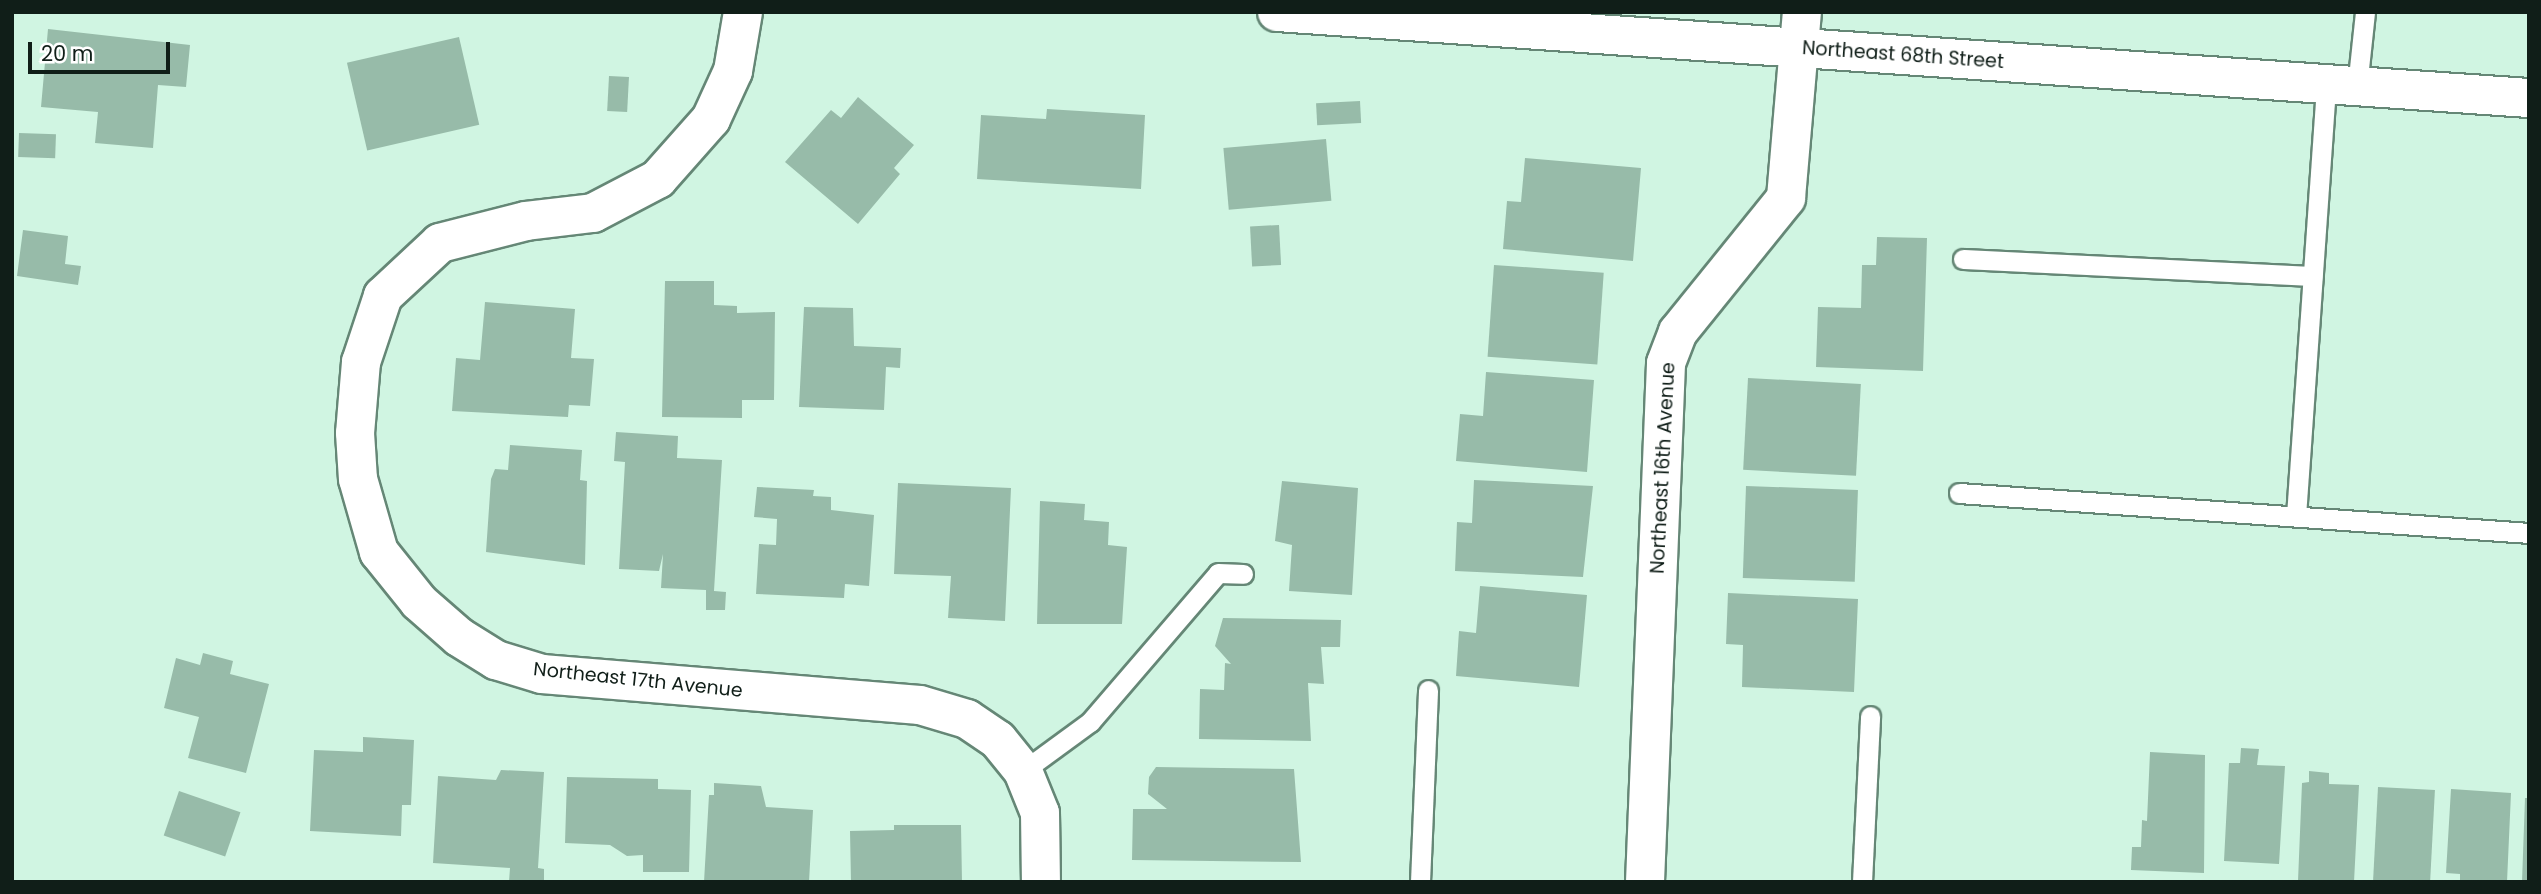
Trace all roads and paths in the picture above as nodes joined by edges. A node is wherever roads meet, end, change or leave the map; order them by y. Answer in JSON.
{"nodes":[{"id":1,"x":743,"y":12,"type":"edge"},
{"id":2,"x":1277,"y":12,"type":"edge"},
{"id":3,"x":2365,"y":12,"type":"edge"},
{"id":4,"x":1800,"y":30,"type":"edge"},
{"id":5,"x":2342,"y":86,"type":"junction"},
{"id":6,"x":2529,"y":98,"type":"edge"},
{"id":7,"x":1963,"y":259,"type":"dead end"},
{"id":8,"x":2313,"y":276,"type":"junction"},
{"id":9,"x":1959,"y":493,"type":"dead end"},
{"id":10,"x":2296,"y":516,"type":"junction"},
{"id":11,"x":2529,"y":533,"type":"edge"},
{"id":12,"x":1242,"y":574,"type":"dead end"},
{"id":13,"x":1428,"y":690,"type":"dead end"},
{"id":14,"x":1870,"y":716,"type":"dead end"},
{"id":15,"x":1023,"y":771,"type":"junction"},
{"id":16,"x":1041,"y":882,"type":"edge"},
{"id":17,"x":1420,"y":882,"type":"edge"},
{"id":18,"x":1645,"y":882,"type":"edge"},
{"id":19,"x":1863,"y":882,"type":"edge"}],
"edges":[{"from":1,"to":15,"type":"street","name":"Northeast 17th Avenue"},
{"from":2,"to":4,"type":"street","name":"Northeast 68th Street"},
{"from":3,"to":5,"type":"lane"},
{"from":4,"to":5,"type":"street","name":"Northeast 68th Street"},
{"from":4,"to":18,"type":"street","name":"Northeast 16th Avenue"},
{"from":5,"to":6,"type":"street","name":"Northeast 68th Street"},
{"from":5,"to":8,"type":"lane"},
{"from":7,"to":8,"type":"lane"},
{"from":8,"to":10,"type":"lane"},
{"from":9,"to":10,"type":"lane"},
{"from":10,"to":11,"type":"lane"},
{"from":12,"to":15,"type":"lane"},
{"from":13,"to":17,"type":"lane"},
{"from":14,"to":19,"type":"lane"},
{"from":15,"to":16,"type":"street","name":"Northeast 17th Avenue"}]}
